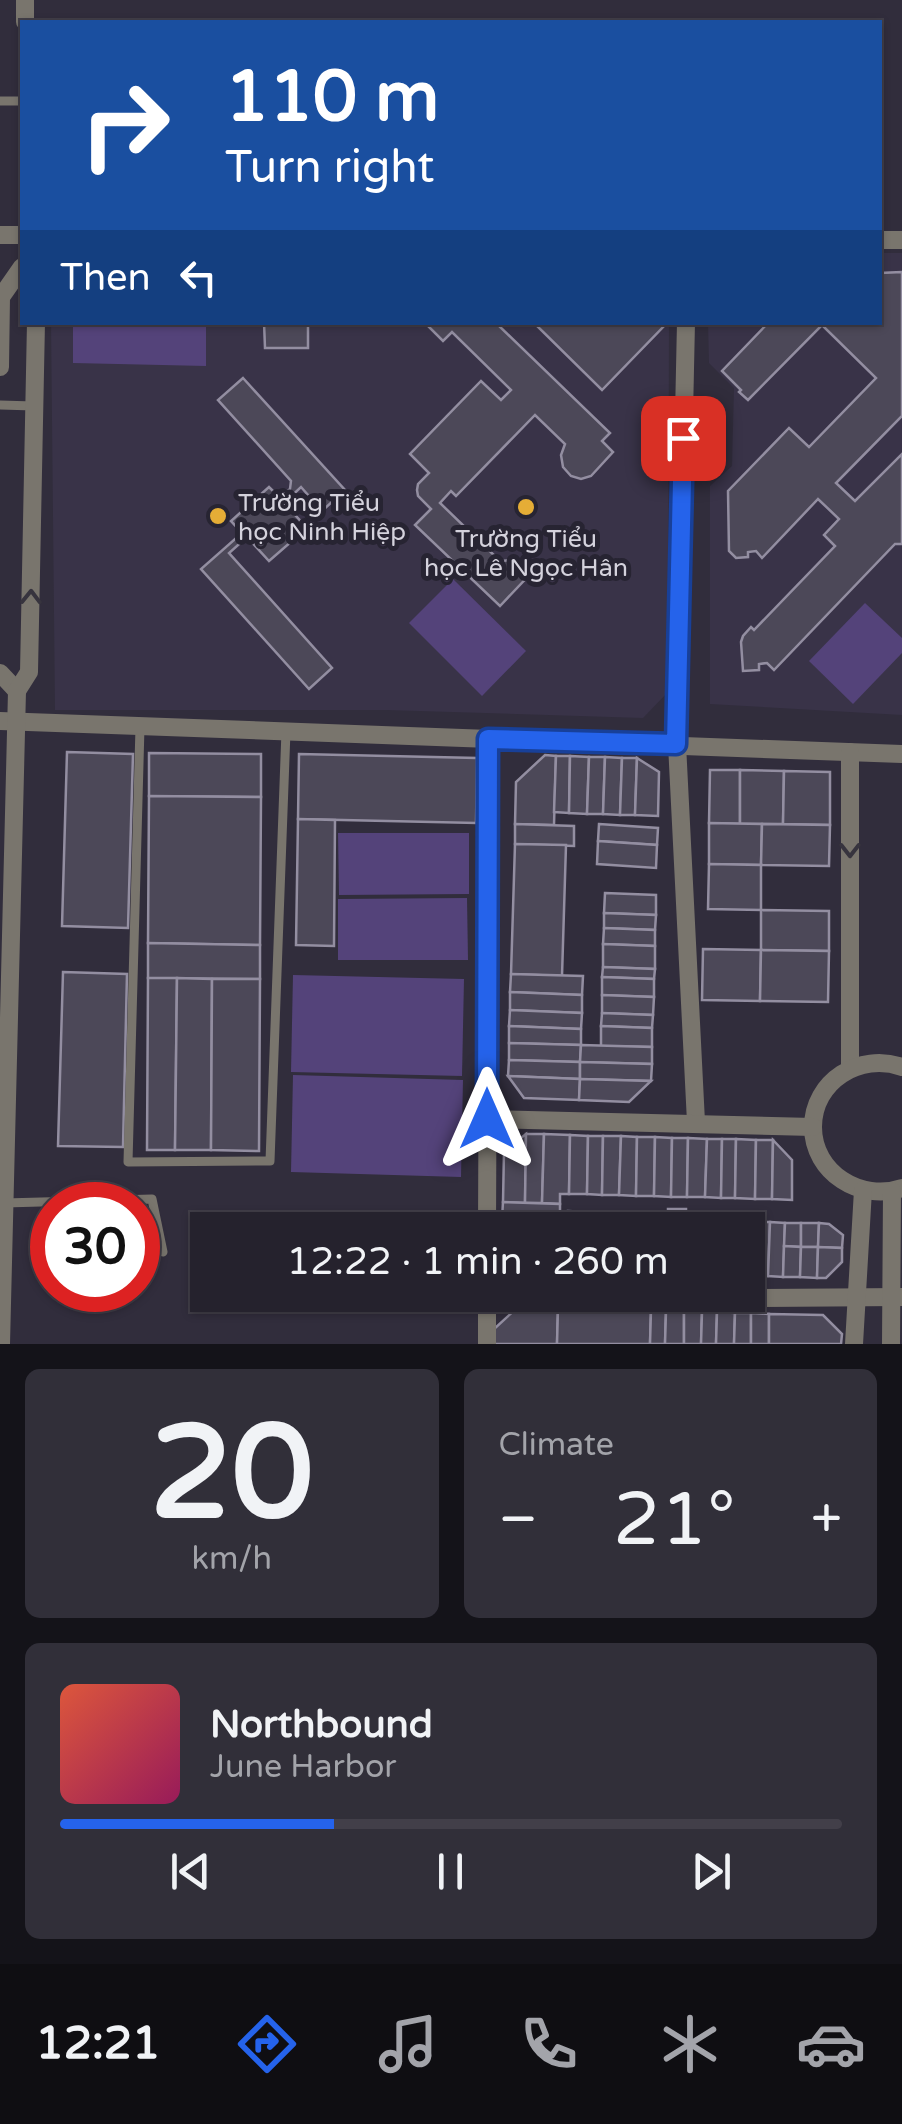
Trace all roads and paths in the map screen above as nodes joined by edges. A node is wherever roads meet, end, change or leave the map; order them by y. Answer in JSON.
{"nodes":[{"id":1,"x":20,"y":271,"type":"edge"},
{"id":2,"x":36,"y":325,"type":"edge"},
{"id":3,"x":686,"y":325,"type":"edge"},
{"id":4,"x":0,"y":366,"type":"edge"},
{"id":5,"x":0,"y":405,"type":"edge"},
{"id":6,"x":34,"y":406,"type":"junction"},
{"id":7,"x":0,"y":673,"type":"edge"},
{"id":8,"x":17,"y":691,"type":"junction"},
{"id":9,"x":8,"y":721,"type":"edge"},
{"id":10,"x":140,"y":726,"type":"junction"},
{"id":11,"x":286,"y":731,"type":"junction"},
{"id":12,"x":488,"y":739,"type":"junction"},
{"id":13,"x":676,"y":744,"type":"junction"},
{"id":14,"x":850,"y":752,"type":"junction"},
{"id":15,"x":902,"y":754,"type":"edge"},
{"id":16,"x":6,"y":895,"type":"edge"},
{"id":17,"x":4,"y":1055,"type":"edge"},
{"id":18,"x":902,"y":1067,"type":"edge"},
{"id":19,"x":850,"y":1068,"type":"junction"},
{"id":20,"x":487,"y":1119,"type":"junction"},
{"id":21,"x":696,"y":1122,"type":"junction"},
{"id":22,"x":813,"y":1126,"type":"junction"},
{"id":23,"x":897,"y":1189,"type":"edge"},
{"id":24,"x":863,"y":1190,"type":"junction"},
{"id":25,"x":4,"y":1203,"type":"junction"},
{"id":26,"x":487,"y":1212,"type":"edge"},
{"id":27,"x":162,"y":1252,"type":"dead end"},
{"id":28,"x":765,"y":1297,"type":"edge"},
{"id":29,"x":858,"y":1297,"type":"junction"},
{"id":30,"x":897,"y":1298,"type":"edge"},
{"id":31,"x":487,"y":1312,"type":"edge"},
{"id":32,"x":1,"y":1344,"type":"edge"},
{"id":33,"x":487,"y":1344,"type":"edge"},
{"id":34,"x":854,"y":1344,"type":"edge"},
{"id":35,"x":891,"y":1344,"type":"edge"}],
"edges":[{"from":1,"to":4,"type":"street"},
{"from":2,"to":6,"type":"street"},
{"from":3,"to":13,"type":"street"},
{"from":5,"to":6,"type":"lane"},
{"from":8,"to":6,"type":"street","one_way":true},
{"from":7,"to":8,"type":"street"},
{"from":8,"to":9,"type":"street"},
{"from":9,"to":10,"type":"street"},
{"from":9,"to":16,"type":"street"},
{"from":10,"to":11,"type":"street"},
{"from":10,"to":11,"type":"lane"},
{"from":11,"to":12,"type":"street"},
{"from":12,"to":13,"type":"street"},
{"from":12,"to":20,"type":"street"},
{"from":13,"to":14,"type":"street"},
{"from":13,"to":21,"type":"street"},
{"from":14,"to":15,"type":"street"},
{"from":14,"to":19,"type":"street","one_way":true},
{"from":16,"to":17,"type":"street"},
{"from":17,"to":25,"type":"street"},
{"from":18,"to":19,"type":"street"},
{"from":19,"to":22,"type":"street"},
{"from":20,"to":21,"type":"street"},
{"from":20,"to":26,"type":"street"},
{"from":21,"to":22,"type":"street"},
{"from":22,"to":24,"type":"street"},
{"from":23,"to":24,"type":"street"},
{"from":23,"to":30,"type":"street"},
{"from":24,"to":29,"type":"street"},
{"from":25,"to":27,"type":"lane"},
{"from":25,"to":32,"type":"street"},
{"from":28,"to":29,"type":"street"},
{"from":29,"to":30,"type":"street"},
{"from":29,"to":34,"type":"street"},
{"from":30,"to":35,"type":"street"},
{"from":31,"to":33,"type":"street"}]}
